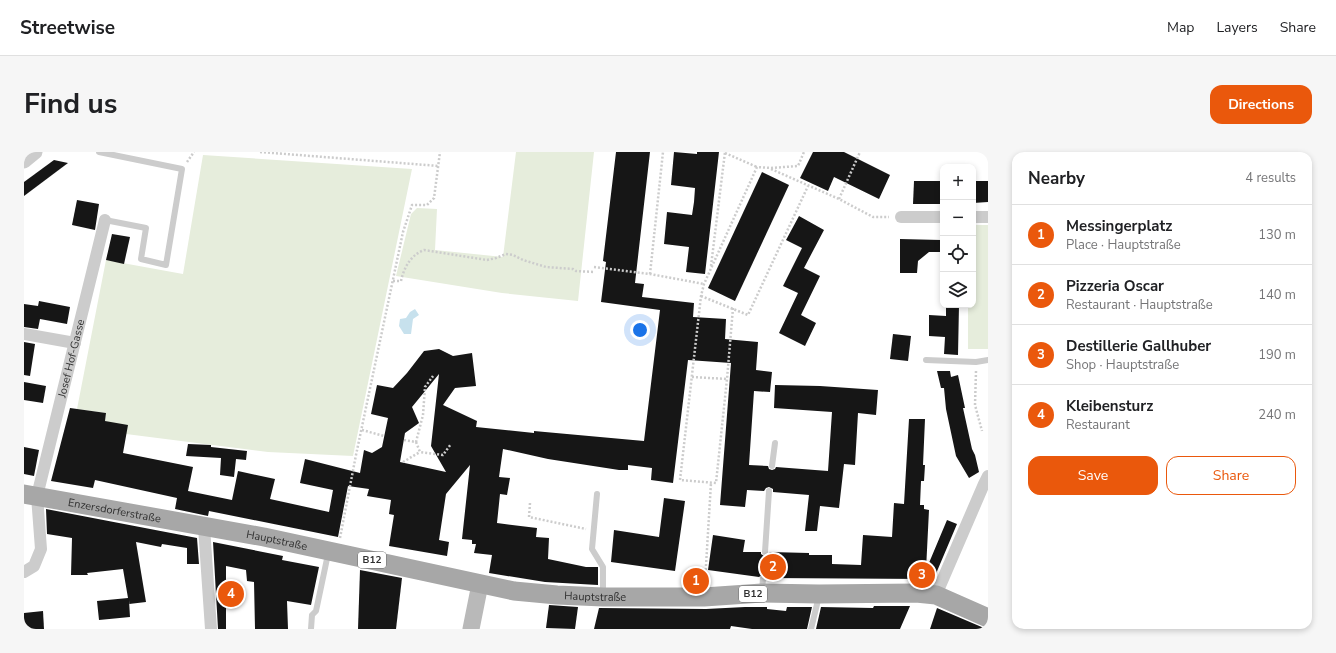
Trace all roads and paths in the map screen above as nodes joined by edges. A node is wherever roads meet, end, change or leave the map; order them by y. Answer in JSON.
{"nodes":[{"id":1,"x":35,"y":152,"type":"edge"},
{"id":2,"x":99,"y":152,"type":"edge"},
{"id":3,"x":194,"y":152,"type":"edge"},
{"id":4,"x":260,"y":152,"type":"edge"},
{"id":5,"x":440,"y":152,"type":"edge"},
{"id":6,"x":664,"y":152,"type":"edge"},
{"id":7,"x":725,"y":152,"type":"edge"},
{"id":8,"x":804,"y":152,"type":"edge"},
{"id":9,"x":860,"y":152,"type":"edge"},
{"id":10,"x":24,"y":161,"type":"edge"},
{"id":11,"x":438,"y":166,"type":"junction"},
{"id":12,"x":182,"y":168,"type":"junction"},
{"id":13,"x":757,"y":168,"type":"junction"},
{"id":14,"x":771,"y":168,"type":"junction"},
{"id":15,"x":808,"y":186,"type":"junction"},
{"id":16,"x":839,"y":199,"type":"junction"},
{"id":17,"x":901,"y":217,"type":"joint"},
{"id":18,"x":940,"y":217,"type":"edge"},
{"id":19,"x":976,"y":217,"type":"edge"},
{"id":20,"x":988,"y":217,"type":"edge"},
{"id":21,"x":105,"y":220,"type":"joint"},
{"id":22,"x":594,"y":267,"type":"dead end"},
{"id":23,"x":711,"y":268,"type":"junction"},
{"id":24,"x":594,"y":272,"type":"dead end"},
{"id":25,"x":650,"y":274,"type":"junction"},
{"id":26,"x":393,"y":281,"type":"junction"},
{"id":27,"x":704,"y":284,"type":"junction"},
{"id":28,"x":701,"y":296,"type":"junction"},
{"id":29,"x":733,"y":308,"type":"junction"},
{"id":30,"x":24,"y":334,"type":"edge"},
{"id":31,"x":75,"y":343,"type":"junction"},
{"id":32,"x":926,"y":360,"type":"dead end"},
{"id":33,"x":988,"y":360,"type":"edge"},
{"id":34,"x":976,"y":362,"type":"junction"},
{"id":35,"x":433,"y":376,"type":"dead end"},
{"id":36,"x":692,"y":377,"type":"junction"},
{"id":37,"x":727,"y":379,"type":"junction"},
{"id":38,"x":362,"y":430,"type":"junction"},
{"id":39,"x":982,"y":431,"type":"dead end"},
{"id":40,"x":384,"y":436,"type":"dead end"},
{"id":41,"x":404,"y":440,"type":"dead end"},
{"id":42,"x":416,"y":442,"type":"junction"},
{"id":43,"x":775,"y":443,"type":"dead end"},
{"id":44,"x":451,"y":444,"type":"dead end"},
{"id":45,"x":420,"y":452,"type":"junction"},
{"id":46,"x":403,"y":462,"type":"dead end"},
{"id":47,"x":772,"y":466,"type":"dead end"},
{"id":48,"x":988,"y":476,"type":"edge"},
{"id":49,"x":711,"y":483,"type":"junction"},
{"id":50,"x":769,"y":492,"type":"dead end"},
{"id":51,"x":597,"y":494,"type":"dead end"},
{"id":52,"x":30,"y":495,"type":"edge"},
{"id":53,"x":530,"y":504,"type":"dead end"},
{"id":54,"x":204,"y":527,"type":"junction"},
{"id":55,"x":594,"y":530,"type":"junction"},
{"id":56,"x":333,"y":552,"type":"junction"},
{"id":57,"x":765,"y":552,"type":"dead end"},
{"id":58,"x":24,"y":572,"type":"edge"},
{"id":59,"x":480,"y":584,"type":"junction"},
{"id":60,"x":820,"y":594,"type":"junction"},
{"id":61,"x":936,"y":595,"type":"junction"},
{"id":62,"x":602,"y":597,"type":"junction"},
{"id":63,"x":704,"y":598,"type":"junction"},
{"id":64,"x":988,"y":618,"type":"edge"},
{"id":65,"x":211,"y":629,"type":"edge"},
{"id":66,"x":311,"y":629,"type":"edge"},
{"id":67,"x":471,"y":629,"type":"edge"},
{"id":68,"x":811,"y":629,"type":"edge"}],
"edges":[{"from":1,"to":10,"type":"street"},
{"from":2,"to":12,"type":"lane"},
{"from":3,"to":12,"type":"path"},
{"from":4,"to":11,"type":"path"},
{"from":5,"to":11,"type":"path"},
{"from":6,"to":25,"type":"path"},
{"from":7,"to":13,"type":"path"},
{"from":7,"to":23,"type":"path"},
{"from":8,"to":14,"type":"path"},
{"from":9,"to":16,"type":"path"},
{"from":11,"to":26,"type":"path"},
{"from":12,"to":21,"type":"lane"},
{"from":13,"to":14,"type":"path"},
{"from":13,"to":23,"type":"path"},
{"from":14,"to":15,"type":"path"},
{"from":15,"to":16,"type":"path"},
{"from":15,"to":29,"type":"path"},
{"from":16,"to":17,"type":"path"},
{"from":17,"to":18,"type":"street"},
{"from":19,"to":20,"type":"street"},
{"from":21,"to":31,"type":"street","name":"Josef Hof-Gasse"},
{"from":22,"to":25,"type":"path"},
{"from":23,"to":27,"type":"path"},
{"from":24,"to":26,"type":"path"},
{"from":25,"to":27,"type":"path"},
{"from":26,"to":38,"type":"path"},
{"from":27,"to":28,"type":"path"},
{"from":28,"to":29,"type":"path"},
{"from":28,"to":36,"type":"path"},
{"from":29,"to":37,"type":"path"},
{"from":30,"to":31,"type":"street"},
{"from":31,"to":52,"type":"street","name":"Josef Hof-Gasse"},
{"from":32,"to":34,"type":"lane"},
{"from":33,"to":34,"type":"lane"},
{"from":34,"to":39,"type":"path"},
{"from":35,"to":42,"type":"path"},
{"from":36,"to":37,"type":"path"},
{"from":36,"to":49,"type":"path"},
{"from":37,"to":49,"type":"path"},
{"from":38,"to":40,"type":"path"},
{"from":38,"to":56,"type":"path"},
{"from":41,"to":42,"type":"path"},
{"from":42,"to":45,"type":"path"},
{"from":43,"to":47,"type":"lane"},
{"from":44,"to":45,"type":"path"},
{"from":45,"to":46,"type":"path"},
{"from":48,"to":61,"type":"street"},
{"from":49,"to":63,"type":"path"},
{"from":50,"to":57,"type":"lane"},
{"from":51,"to":55,"type":"lane"},
{"from":52,"to":54,"type":"main road","name":"Enzersdorferstraße","number":"B12"},
{"from":52,"to":58,"type":"street","name":"Josef Hof-Gasse"},
{"from":53,"to":55,"type":"path"},
{"from":54,"to":56,"type":"main road","name":"Hauptstraße","number":"B12"},
{"from":54,"to":65,"type":"street"},
{"from":55,"to":62,"type":"lane"},
{"from":56,"to":59,"type":"main road","name":"Hauptstraße","number":"B12"},
{"from":56,"to":66,"type":"lane"},
{"from":59,"to":62,"type":"main road","name":"Hauptstraße","number":"B12"},
{"from":59,"to":67,"type":"main road"},
{"from":60,"to":61,"type":"main road","name":"Hauptstraße","number":"B12"},
{"from":60,"to":63,"type":"main road","name":"Hauptstraße","number":"B12"},
{"from":60,"to":68,"type":"lane"},
{"from":61,"to":64,"type":"main road","name":"Hauptstraße","number":"B12"},
{"from":62,"to":63,"type":"main road","name":"Hauptstraße","number":"B12"}]}
